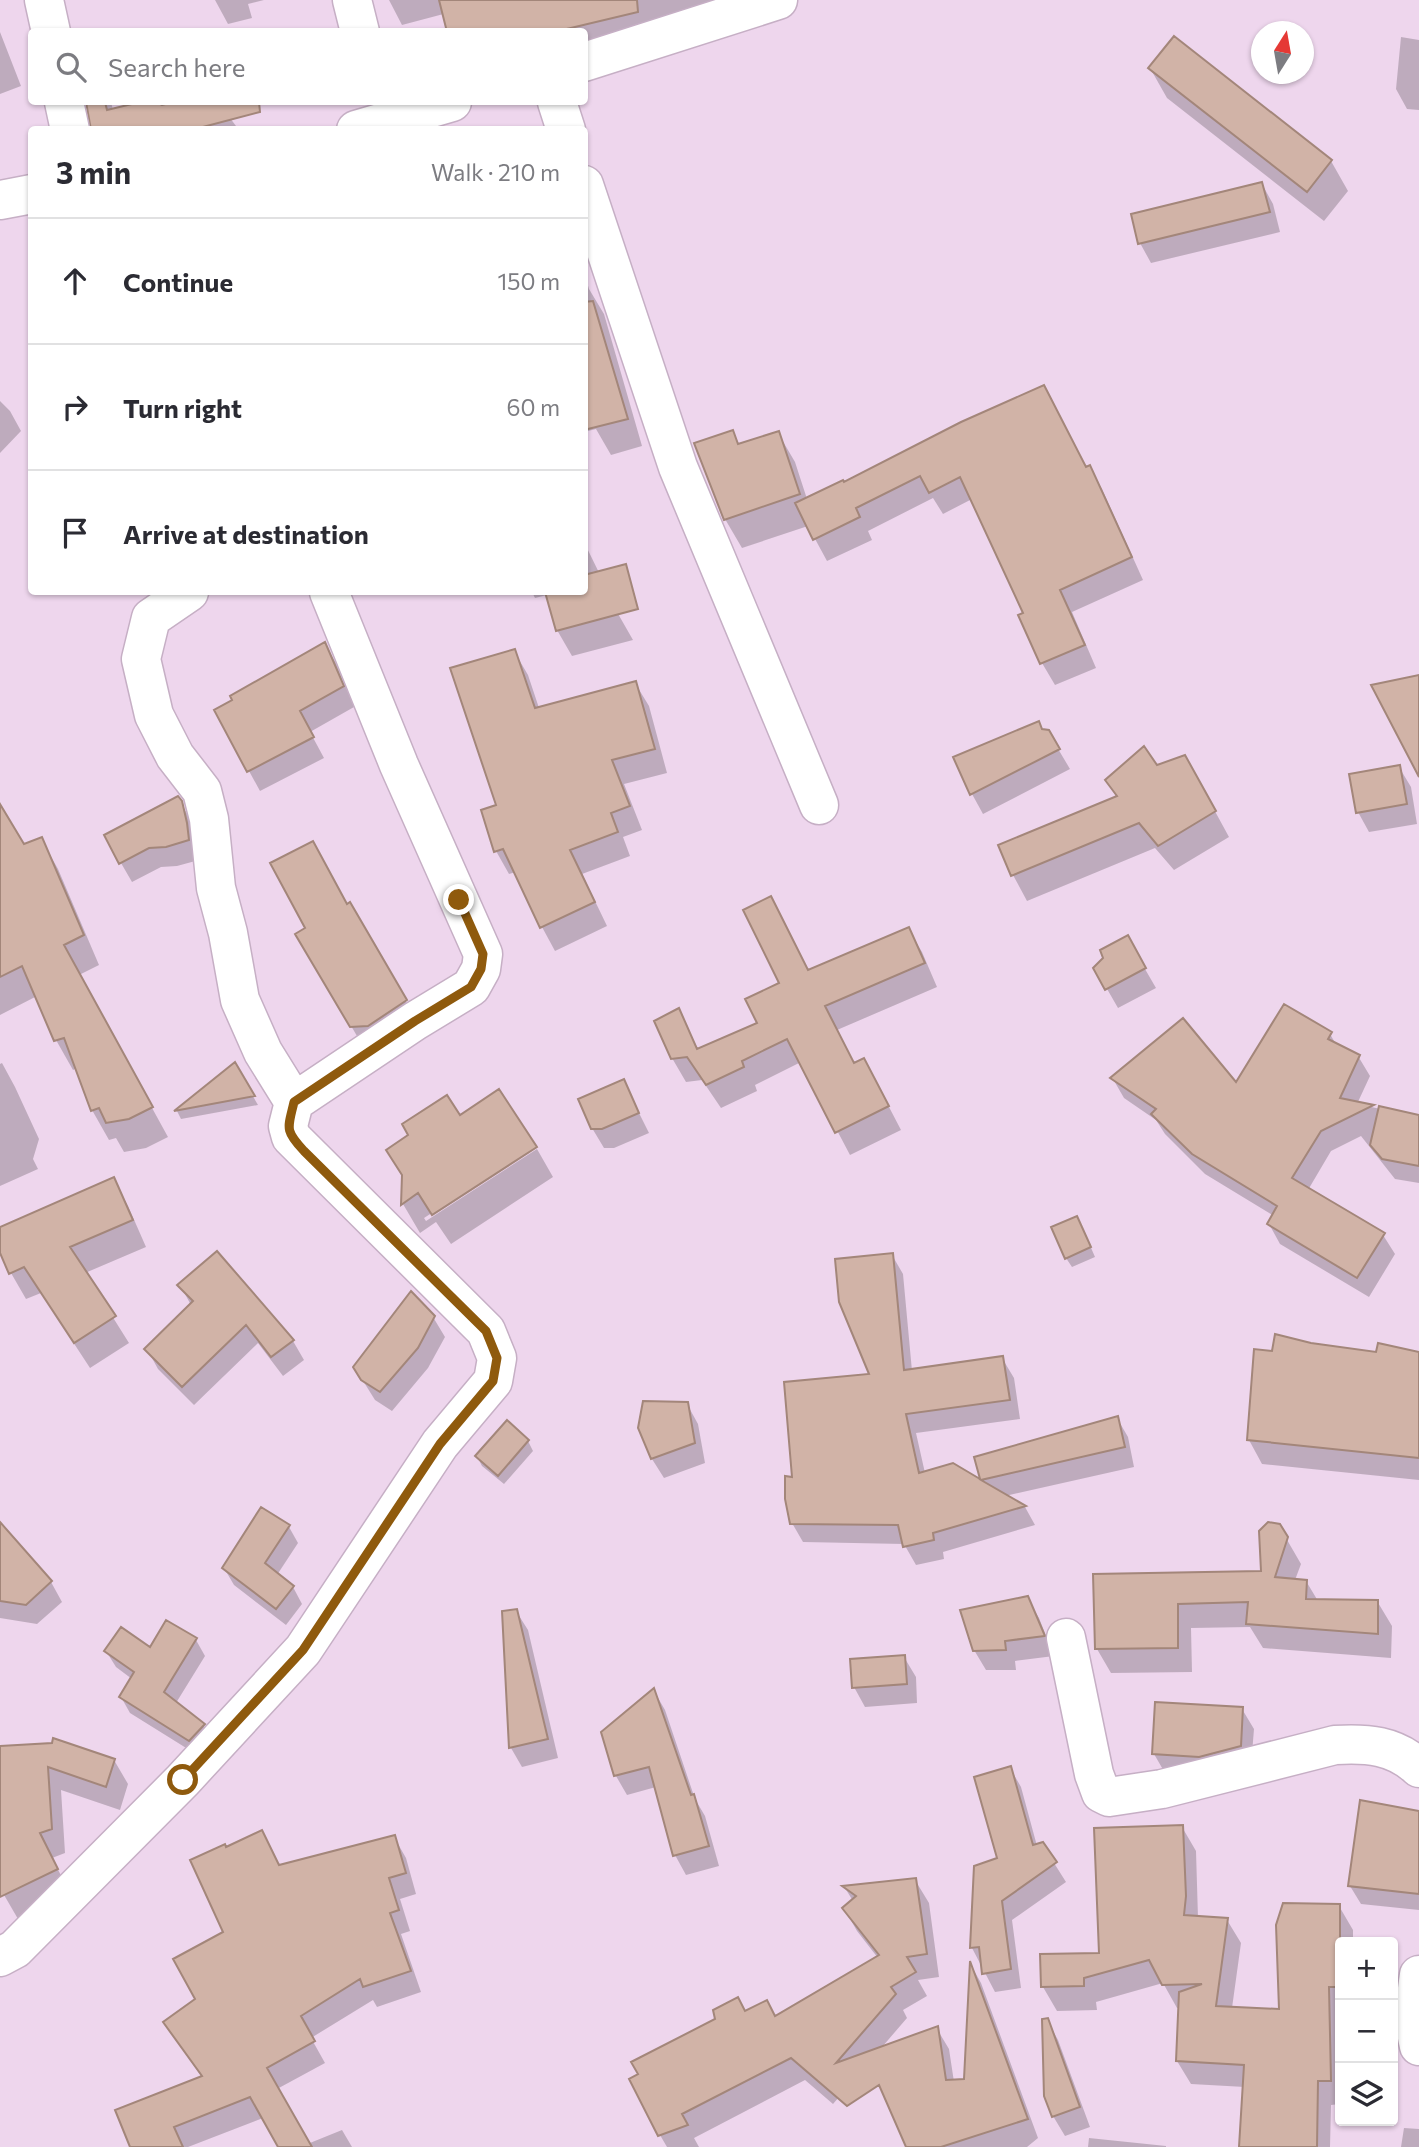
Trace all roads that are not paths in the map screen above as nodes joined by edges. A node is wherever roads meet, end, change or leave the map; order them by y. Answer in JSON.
{"nodes":[{"id":1,"x":44,"y":0,"type":"edge"},
{"id":2,"x":352,"y":0,"type":"edge"},
{"id":3,"x":778,"y":0,"type":"edge"},
{"id":4,"x":50,"y":28,"type":"edge"},
{"id":5,"x":359,"y":28,"type":"edge"},
{"id":6,"x":588,"y":61,"type":"edge"},
{"id":7,"x":65,"y":105,"type":"edge"},
{"id":8,"x":436,"y":105,"type":"edge"},
{"id":9,"x":558,"y":105,"type":"edge"},
{"id":10,"x":374,"y":117,"type":"edge"},
{"id":11,"x":68,"y":126,"type":"edge"},
{"id":12,"x":565,"y":126,"type":"edge"},
{"id":13,"x":28,"y":195,"type":"edge"},
{"id":14,"x":588,"y":198,"type":"edge"},
{"id":15,"x":0,"y":200,"type":"edge"},
{"id":16,"x":184,"y":595,"type":"edge"},
{"id":17,"x":330,"y":595,"type":"edge"},
{"id":18,"x":819,"y":805,"type":"dead end"},
{"id":19,"x":294,"y":1102,"type":"junction"},
{"id":20,"x":1066,"y":1639,"type":"dead end"},
{"id":21,"x":1419,"y":1768,"type":"edge"},
{"id":22,"x":0,"y":1957,"type":"edge"},
{"id":23,"x":1419,"y":1975,"type":"edge"},
{"id":24,"x":1419,"y":2046,"type":"edge"}],
"edges":[{"from":1,"to":4,"type":"street"},
{"from":2,"to":5,"type":"street"},
{"from":3,"to":6,"type":"street"},
{"from":7,"to":11,"type":"street"},
{"from":8,"to":10,"type":"street"},
{"from":9,"to":12,"type":"street"},
{"from":13,"to":15,"type":"street"},
{"from":14,"to":18,"type":"street"},
{"from":16,"to":19,"type":"street"},
{"from":17,"to":19,"type":"street"},
{"from":19,"to":22,"type":"street"},
{"from":20,"to":21,"type":"street"},
{"from":23,"to":24,"type":"street"}]}
